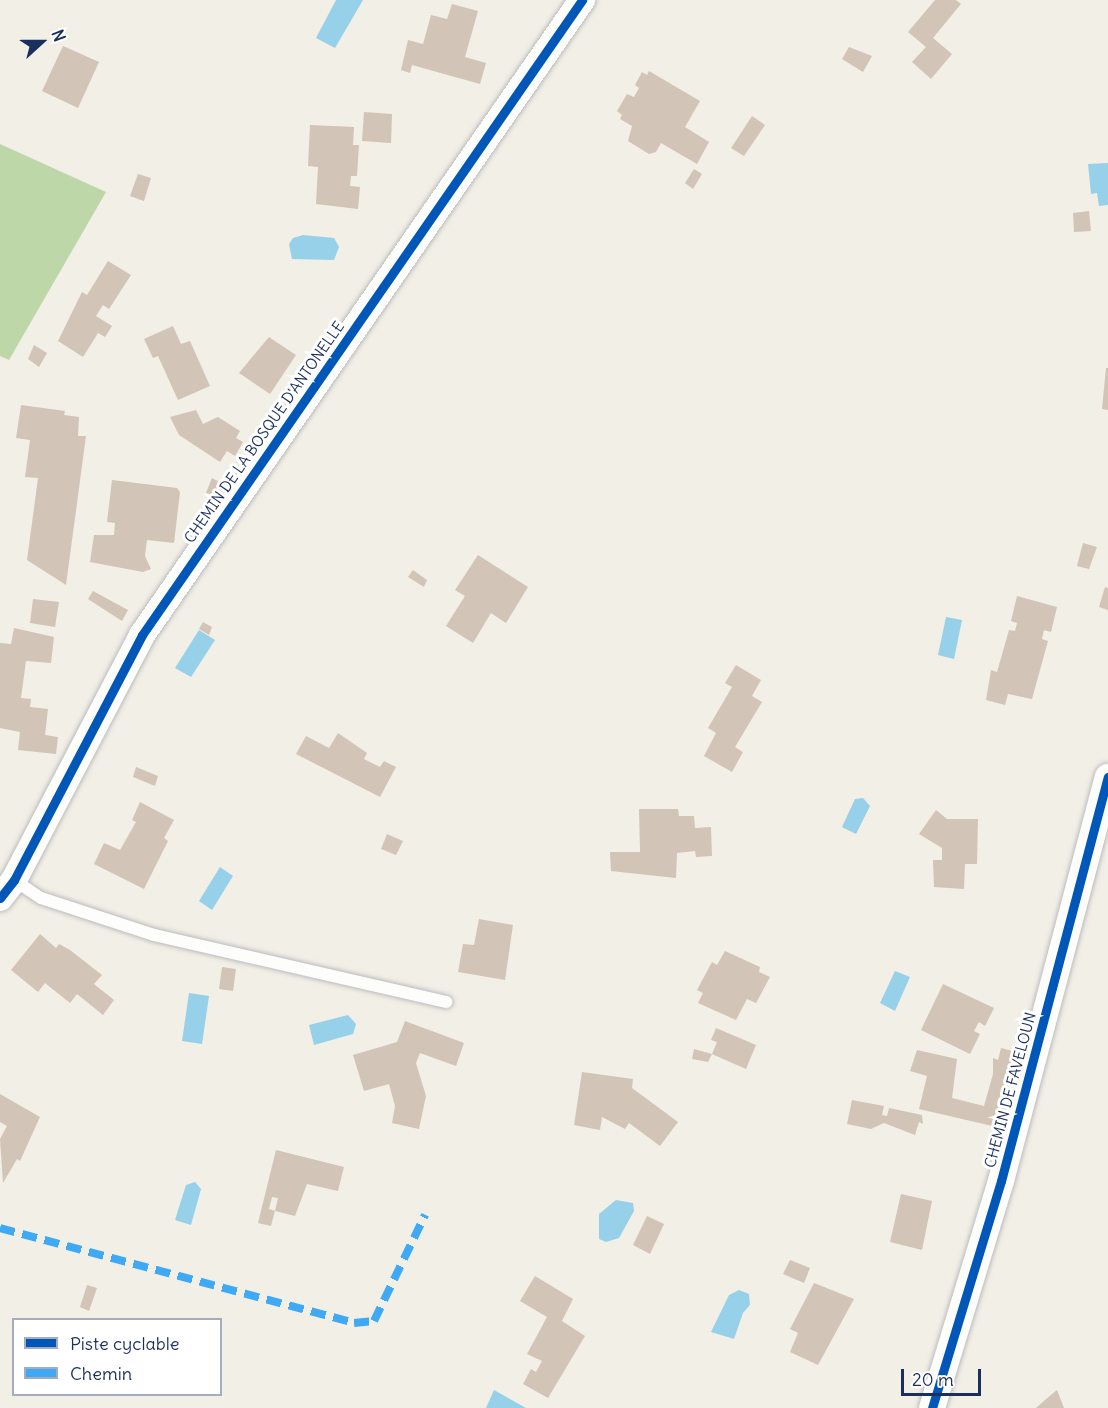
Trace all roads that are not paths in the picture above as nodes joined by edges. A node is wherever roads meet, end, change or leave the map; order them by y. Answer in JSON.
{"nodes":[{"id":1,"x":582,"y":0,"type":"edge"},
{"id":2,"x":1108,"y":777,"type":"edge"},
{"id":3,"x":7,"y":889,"type":"edge"},
{"id":4,"x":446,"y":1002,"type":"dead end"},
{"id":5,"x":932,"y":1408,"type":"edge"}],
"edges":[{"from":1,"to":3,"type":"street","name":"CHEMIN DE LA BOSQUE D'ANTONELLE"},
{"from":2,"to":5,"type":"street","name":"CHEMIN DE FAVELOUN"},
{"from":3,"to":4,"type":"lane"}]}
